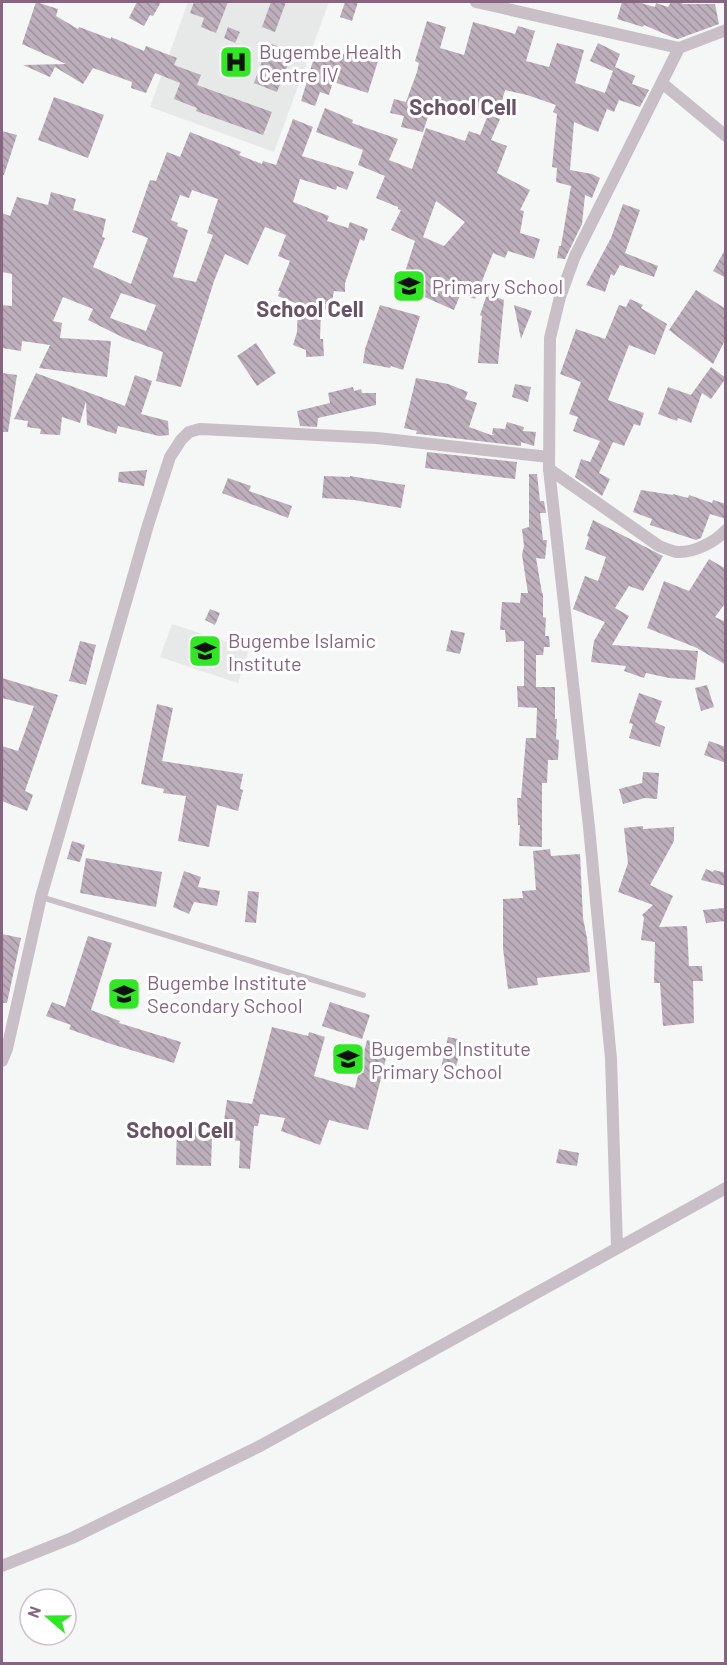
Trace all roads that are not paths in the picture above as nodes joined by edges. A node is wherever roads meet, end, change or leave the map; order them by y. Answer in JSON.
{"nodes":[{"id":1,"x":476,"y":2,"type":"edge"},
{"id":2,"x":726,"y":30,"type":"edge"},
{"id":3,"x":679,"y":48,"type":"junction"},
{"id":4,"x":662,"y":83,"type":"junction"},
{"id":5,"x":726,"y":136,"type":"edge"},
{"id":6,"x":549,"y":463,"type":"junction"},
{"id":7,"x":726,"y":530,"type":"edge"},
{"id":8,"x":41,"y":897,"type":"junction"},
{"id":9,"x":363,"y":995,"type":"dead end"},
{"id":10,"x":2,"y":1061,"type":"edge"},
{"id":11,"x":726,"y":1188,"type":"edge"},
{"id":12,"x":617,"y":1247,"type":"junction"},
{"id":13,"x":2,"y":1566,"type":"edge"}],
"edges":[{"from":1,"to":3,"type":"street"},
{"from":2,"to":3,"type":"street"},
{"from":3,"to":4,"type":"street"},
{"from":4,"to":5,"type":"street"},
{"from":4,"to":6,"type":"street"},
{"from":6,"to":7,"type":"street"},
{"from":6,"to":8,"type":"street"},
{"from":6,"to":12,"type":"street"},
{"from":8,"to":9,"type":"lane"},
{"from":8,"to":10,"type":"street"},
{"from":11,"to":12,"type":"street"},
{"from":12,"to":13,"type":"street"}]}
